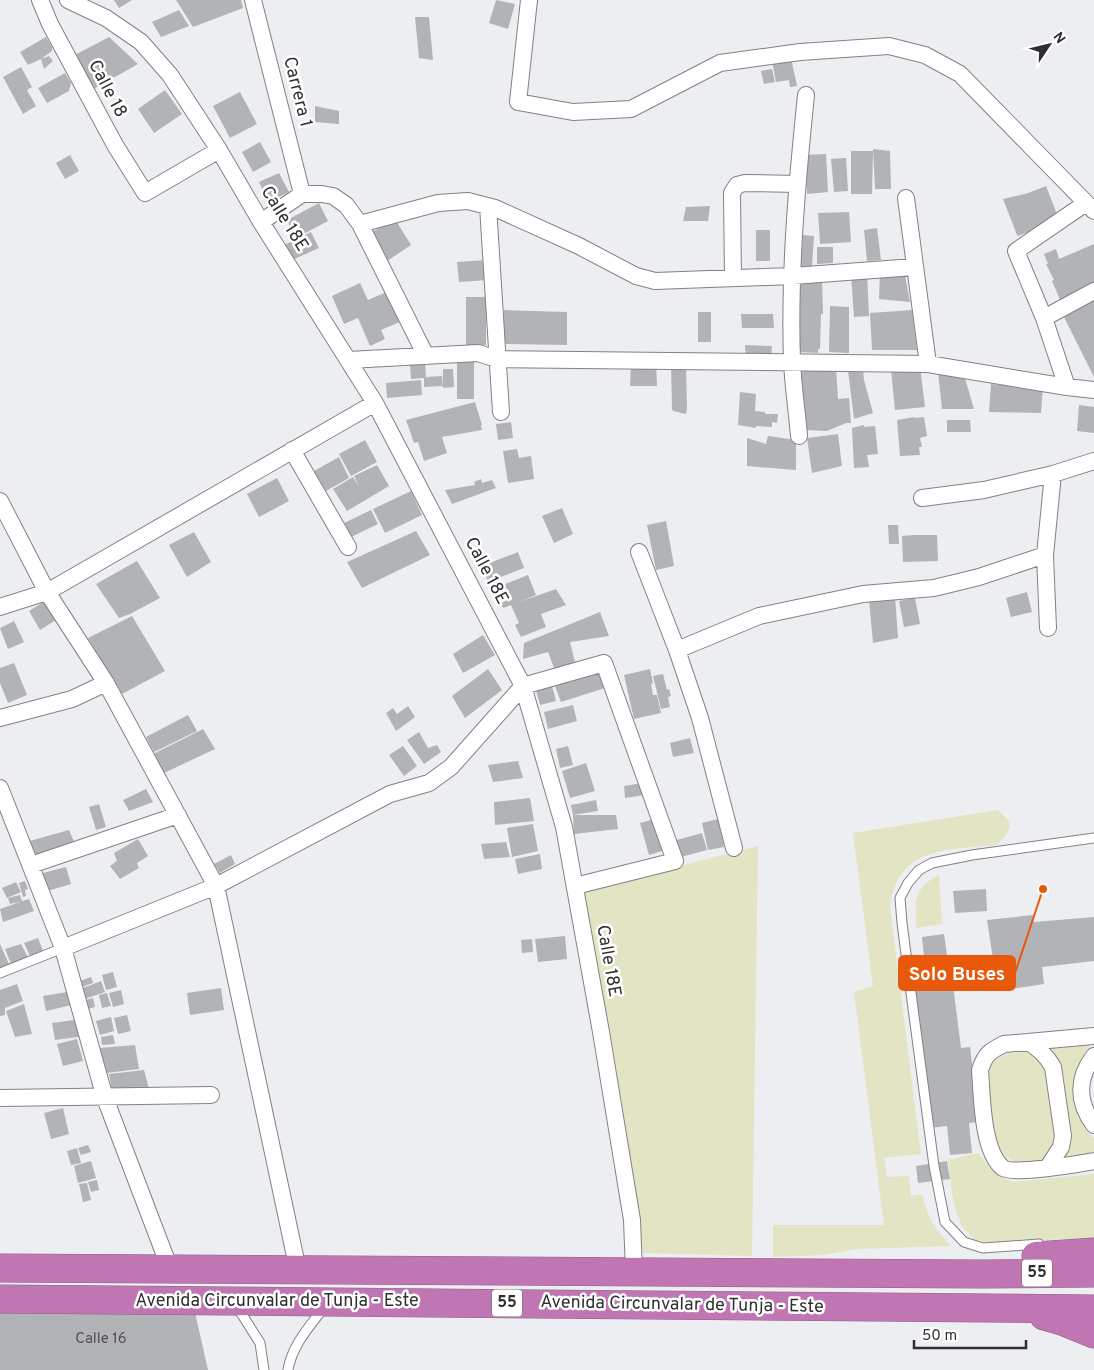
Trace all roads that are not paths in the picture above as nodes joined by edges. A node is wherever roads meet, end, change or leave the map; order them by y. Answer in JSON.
{"nodes":[{"id":1,"x":40,"y":0,"type":"edge"},
{"id":2,"x":68,"y":0,"type":"edge"},
{"id":3,"x":253,"y":0,"type":"edge"},
{"id":4,"x":528,"y":0,"type":"edge"},
{"id":5,"x":806,"y":94,"type":"dead end"},
{"id":6,"x":219,"y":150,"type":"junction"},
{"id":7,"x":797,"y":184,"type":"junction"},
{"id":8,"x":302,"y":194,"type":"junction"},
{"id":9,"x":906,"y":198,"type":"dead end"},
{"id":10,"x":488,"y":206,"type":"junction"},
{"id":11,"x":1090,"y":207,"type":"edge"},
{"id":12,"x":261,"y":222,"type":"junction"},
{"id":13,"x":360,"y":224,"type":"junction"},
{"id":14,"x":914,"y":267,"type":"junction"},
{"id":15,"x":793,"y":276,"type":"junction"},
{"id":16,"x":733,"y":278,"type":"junction"},
{"id":17,"x":1094,"y":291,"type":"edge"},
{"id":18,"x":1044,"y":318,"type":"junction"},
{"id":19,"x":426,"y":356,"type":"junction"},
{"id":20,"x":497,"y":359,"type":"junction"},
{"id":21,"x":349,"y":360,"type":"junction"},
{"id":22,"x":792,"y":361,"type":"junction"},
{"id":23,"x":928,"y":364,"type":"junction"},
{"id":24,"x":1067,"y":387,"type":"junction"},
{"id":25,"x":1094,"y":390,"type":"edge"},
{"id":26,"x":375,"y":403,"type":"junction"},
{"id":27,"x":501,"y":412,"type":"dead end"},
{"id":28,"x":799,"y":436,"type":"dead end"},
{"id":29,"x":292,"y":450,"type":"junction"},
{"id":30,"x":1094,"y":462,"type":"edge"},
{"id":31,"x":1053,"y":474,"type":"junction"},
{"id":32,"x":922,"y":498,"type":"dead end"},
{"id":33,"x":0,"y":501,"type":"edge"},
{"id":34,"x":348,"y":547,"type":"dead end"},
{"id":35,"x":639,"y":552,"type":"dead end"},
{"id":36,"x":1045,"y":556,"type":"junction"},
{"id":37,"x":47,"y":592,"type":"junction"},
{"id":38,"x":0,"y":607,"type":"edge"},
{"id":39,"x":1048,"y":628,"type":"dead end"},
{"id":40,"x":677,"y":650,"type":"junction"},
{"id":41,"x":106,"y":683,"type":"junction"},
{"id":42,"x":523,"y":686,"type":"junction"},
{"id":43,"x":0,"y":718,"type":"edge"},
{"id":44,"x":0,"y":788,"type":"edge"},
{"id":45,"x":178,"y":814,"type":"junction"},
{"id":46,"x":1094,"y":838,"type":"edge"},
{"id":47,"x":734,"y":848,"type":"dead end"},
{"id":48,"x":30,"y":866,"type":"junction"},
{"id":49,"x":216,"y":886,"type":"junction"},
{"id":50,"x":574,"y":886,"type":"junction"},
{"id":51,"x":63,"y":948,"type":"junction"},
{"id":52,"x":0,"y":973,"type":"edge"},
{"id":53,"x":1094,"y":1036,"type":"edge"},
{"id":54,"x":1028,"y":1042,"type":"junction"},
{"id":55,"x":1094,"y":1056,"type":"edge"},
{"id":56,"x":211,"y":1095,"type":"dead end"},
{"id":57,"x":0,"y":1098,"type":"edge"},
{"id":58,"x":105,"y":1098,"type":"junction"},
{"id":59,"x":1094,"y":1125,"type":"edge"},
{"id":60,"x":1094,"y":1161,"type":"edge"},
{"id":61,"x":1048,"y":1167,"type":"junction"},
{"id":62,"x":1052,"y":1243,"type":"dead end"},
{"id":63,"x":1094,"y":1252,"type":"edge"},
{"id":64,"x":0,"y":1268,"type":"edge"},
{"id":65,"x":170,"y":1269,"type":"junction"},
{"id":66,"x":298,"y":1270,"type":"junction"},
{"id":67,"x":634,"y":1272,"type":"junction"},
{"id":68,"x":1094,"y":1273,"type":"edge"},
{"id":69,"x":981,"y":1274,"type":"junction"},
{"id":70,"x":0,"y":1299,"type":"edge"},
{"id":71,"x":233,"y":1301,"type":"junction"},
{"id":72,"x":329,"y":1302,"type":"junction"},
{"id":73,"x":1094,"y":1308,"type":"edge"},
{"id":74,"x":1013,"y":1309,"type":"junction"},
{"id":75,"x":1094,"y":1334,"type":"edge"},
{"id":76,"x":264,"y":1370,"type":"edge"},
{"id":77,"x":288,"y":1370,"type":"edge"}],
"edges":[{"from":1,"to":6,"type":"street","name":"Calle 18"},
{"from":2,"to":6,"type":"street","name":"Calle 18E"},
{"from":3,"to":8,"type":"street","name":"Carrera 1"},
{"from":4,"to":11,"type":"street"},
{"from":5,"to":7,"type":"street"},
{"from":6,"to":12,"type":"street","name":"Calle 18E"},
{"from":7,"to":15,"type":"street"},
{"from":7,"to":16,"type":"street"},
{"from":8,"to":12,"type":"street"},
{"from":8,"to":13,"type":"street"},
{"from":9,"to":14,"type":"street"},
{"from":10,"to":13,"type":"street"},
{"from":10,"to":16,"type":"street"},
{"from":10,"to":20,"type":"street"},
{"from":11,"to":18,"type":"street"},
{"from":12,"to":21,"type":"street","name":"Calle 18E"},
{"from":13,"to":19,"type":"street"},
{"from":14,"to":15,"type":"street"},
{"from":14,"to":23,"type":"street"},
{"from":15,"to":16,"type":"street"},
{"from":15,"to":22,"type":"street"},
{"from":17,"to":18,"type":"street"},
{"from":18,"to":24,"type":"street"},
{"from":19,"to":20,"type":"street"},
{"from":19,"to":21,"type":"street"},
{"from":20,"to":22,"type":"street"},
{"from":20,"to":27,"type":"street"},
{"from":21,"to":26,"type":"street","name":"Calle 18E"},
{"from":22,"to":23,"type":"street"},
{"from":22,"to":28,"type":"street"},
{"from":23,"to":24,"type":"street"},
{"from":24,"to":25,"type":"street"},
{"from":26,"to":29,"type":"street"},
{"from":26,"to":42,"type":"street","name":"Calle 18E"},
{"from":29,"to":34,"type":"street"},
{"from":29,"to":37,"type":"street"},
{"from":30,"to":31,"type":"street"},
{"from":31,"to":32,"type":"street"},
{"from":31,"to":36,"type":"street"},
{"from":33,"to":37,"type":"street"},
{"from":35,"to":40,"type":"street"},
{"from":36,"to":39,"type":"street"},
{"from":36,"to":40,"type":"street"},
{"from":37,"to":38,"type":"street"},
{"from":37,"to":41,"type":"street"},
{"from":40,"to":47,"type":"street"},
{"from":41,"to":43,"type":"street"},
{"from":41,"to":45,"type":"street"},
{"from":42,"to":49,"type":"street"},
{"from":42,"to":50,"type":"street","name":"Calle 18E"},
{"from":42,"to":50,"type":"street"},
{"from":44,"to":48,"type":"street"},
{"from":45,"to":48,"type":"street"},
{"from":45,"to":49,"type":"street"},
{"from":46,"to":62,"type":"lane"},
{"from":48,"to":51,"type":"street"},
{"from":49,"to":51,"type":"street"},
{"from":49,"to":66,"type":"street"},
{"from":50,"to":67,"type":"street","name":"Calle 18E"},
{"from":51,"to":52,"type":"lane"},
{"from":51,"to":58,"type":"street"},
{"from":53,"to":54,"type":"street"},
{"from":54,"to":61,"type":"street"},
{"from":54,"to":61,"type":"street"},
{"from":55,"to":59,"type":"street"},
{"from":56,"to":58,"type":"street"},
{"from":57,"to":58,"type":"street"},
{"from":58,"to":65,"type":"street"},
{"from":60,"to":61,"type":"street"},
{"from":63,"to":69,"type":"highway"},
{"from":64,"to":65,"type":"highway","name":"Avenida Circunvalar de Tunja - Este","number":"55"},
{"from":65,"to":66,"type":"highway","name":"Avenida Circunvalar de Tunja - Este","number":"55"},
{"from":66,"to":67,"type":"highway","name":"Avenida Circunvalar de Tunja - Este","number":"55"},
{"from":67,"to":69,"type":"highway","name":"Avenida Circunvalar de Tunja - Este","number":"55"},
{"from":68,"to":69,"type":"highway","name":"Avenida Circunvalar de Tunja - Este","number":"55"},
{"from":70,"to":71,"type":"highway","name":"Avenida Circunvalar de Tunja - Este","number":"55"},
{"from":71,"to":72,"type":"highway","name":"Avenida Circunvalar de Tunja - Este","number":"55"},
{"from":71,"to":76,"type":"lane"},
{"from":72,"to":74,"type":"highway","name":"Avenida Circunvalar de Tunja - Este","number":"55"},
{"from":72,"to":77,"type":"lane"},
{"from":73,"to":74,"type":"highway","name":"Avenida Circunvalar de Tunja - Este","number":"55"},
{"from":74,"to":75,"type":"highway"}]}
